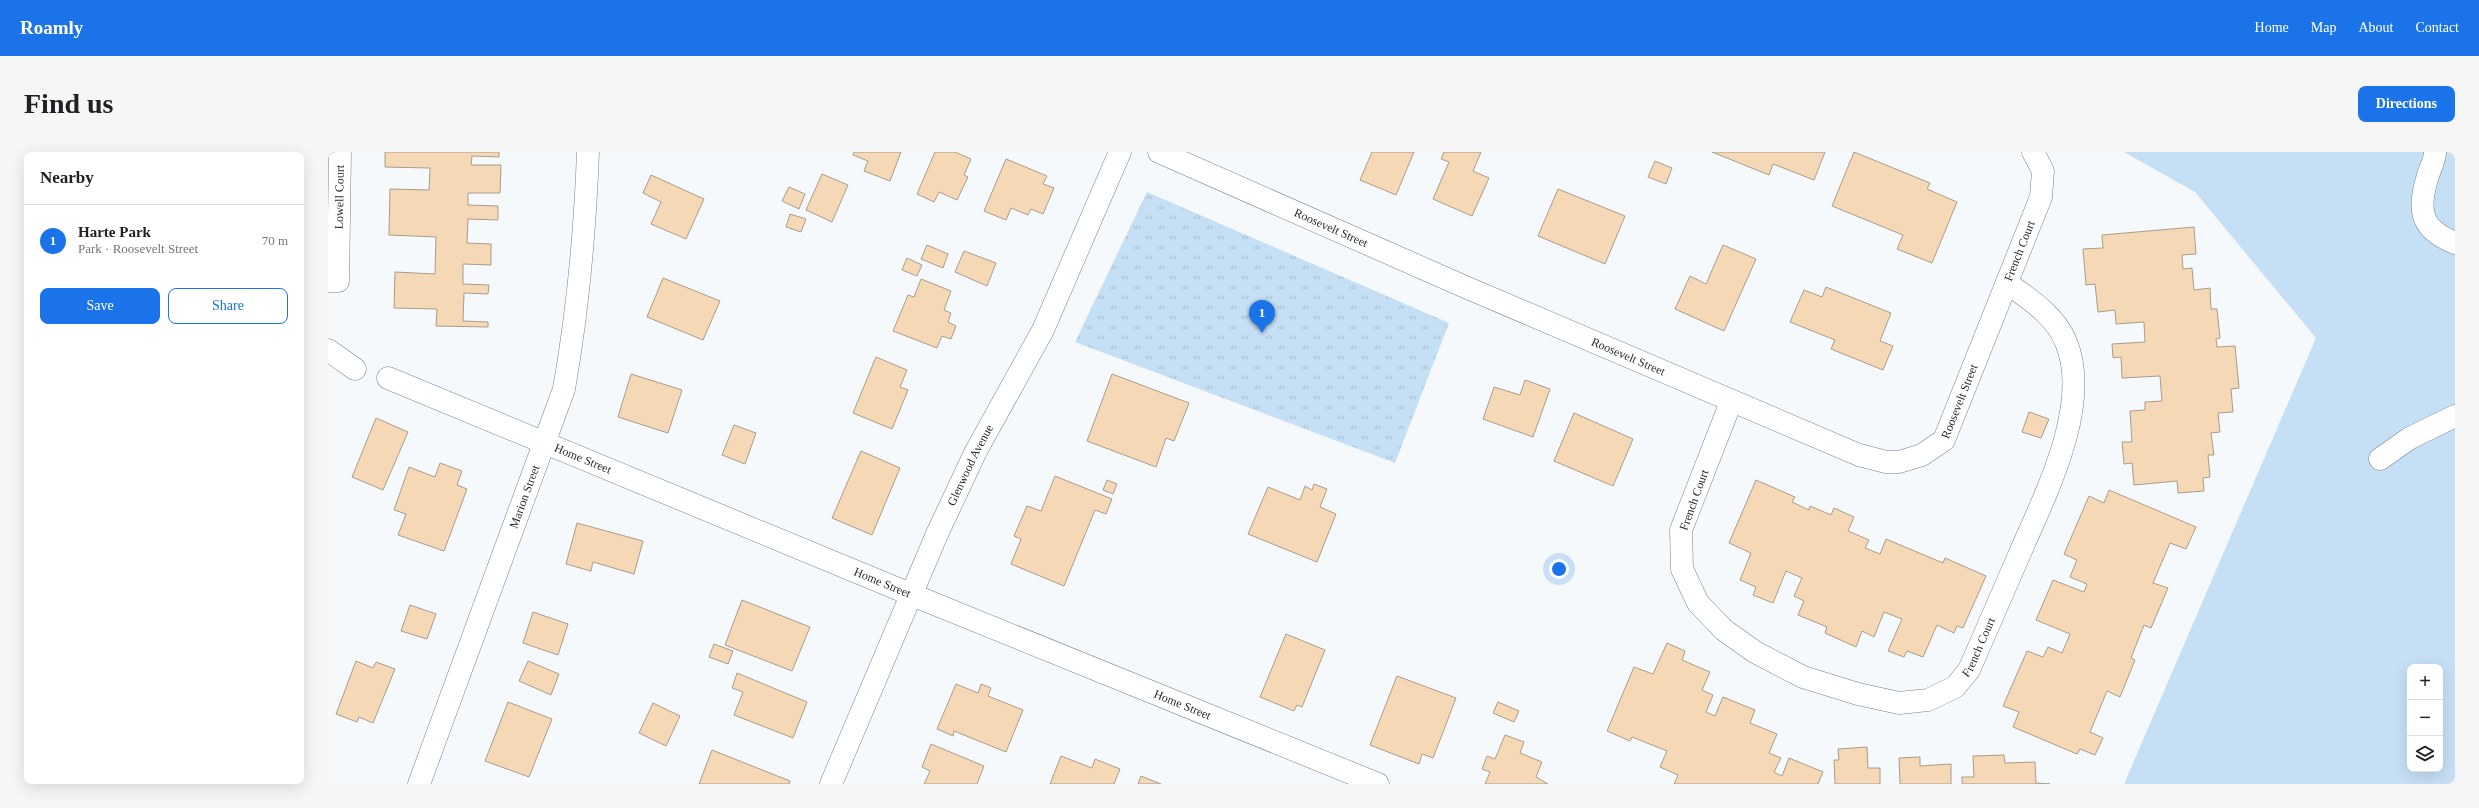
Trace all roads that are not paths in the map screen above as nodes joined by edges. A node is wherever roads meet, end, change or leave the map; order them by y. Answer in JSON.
{"nodes":[{"id":1,"x":340,"y":152,"type":"edge"},
{"id":2,"x":588,"y":152,"type":"edge"},
{"id":3,"x":1120,"y":152,"type":"edge"},
{"id":4,"x":1159,"y":152,"type":"edge"},
{"id":5,"x":2033,"y":152,"type":"edge"},
{"id":6,"x":2435,"y":152,"type":"edge"},
{"id":7,"x":2455,"y":243,"type":"edge"},
{"id":8,"x":328,"y":281,"type":"edge"},
{"id":9,"x":2007,"y":283,"type":"junction"},
{"id":10,"x":328,"y":350,"type":"edge"},
{"id":11,"x":355,"y":369,"type":"dead end"},
{"id":12,"x":388,"y":378,"type":"dead end"},
{"id":13,"x":1731,"y":402,"type":"junction"},
{"id":14,"x":2455,"y":416,"type":"edge"},
{"id":15,"x":545,"y":444,"type":"junction"},
{"id":16,"x":2380,"y":459,"type":"dead end"},
{"id":17,"x":910,"y":594,"type":"junction"},
{"id":18,"x":419,"y":784,"type":"edge"},
{"id":19,"x":831,"y":784,"type":"edge"},
{"id":20,"x":1378,"y":784,"type":"edge"}],
"edges":[{"from":1,"to":8,"type":"street","name":"Lowell Court"},
{"from":2,"to":15,"type":"street","name":"Marion Street"},
{"from":3,"to":17,"type":"street","name":"Glenwood Avenue"},
{"from":4,"to":13,"type":"street","name":"Roosevelt Street"},
{"from":5,"to":9,"type":"street","name":"French Court"},
{"from":6,"to":7,"type":"street"},
{"from":9,"to":13,"type":"street","name":"Roosevelt Street"},
{"from":9,"to":13,"type":"street","name":"French Court"},
{"from":10,"to":11,"type":"street"},
{"from":12,"to":15,"type":"street","name":"Home Street"},
{"from":14,"to":16,"type":"street"},
{"from":15,"to":17,"type":"street","name":"Home Street"},
{"from":15,"to":18,"type":"street","name":"Marion Street"},
{"from":17,"to":19,"type":"street","name":"Glenwood Avenue"},
{"from":17,"to":20,"type":"street","name":"Home Street"}]}
